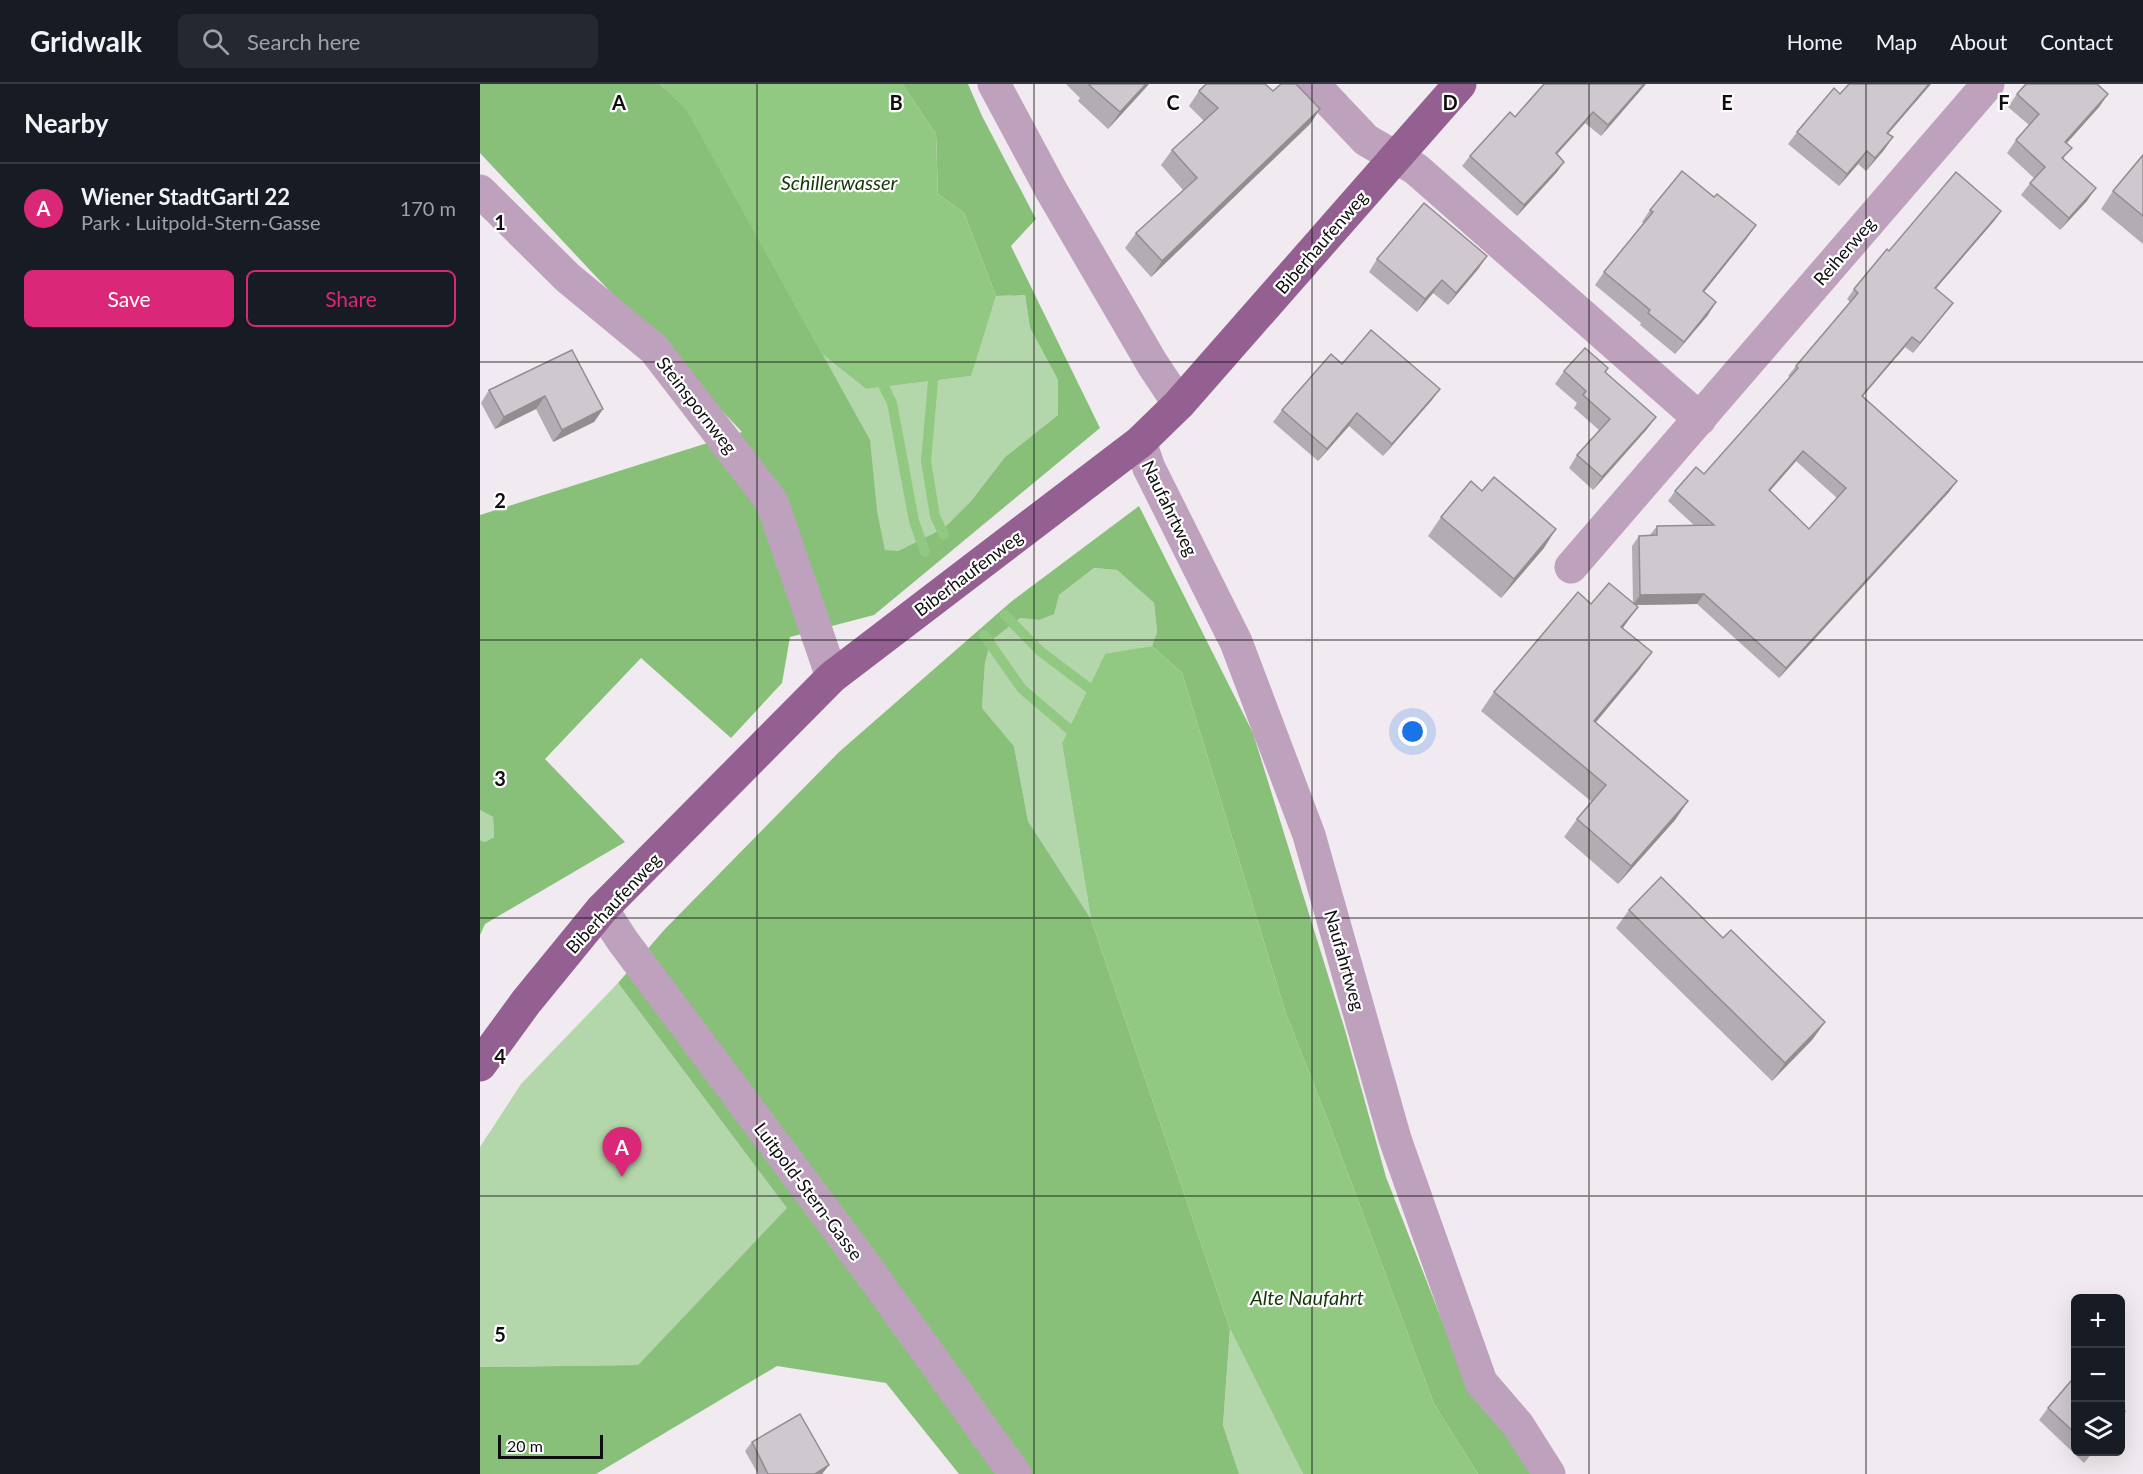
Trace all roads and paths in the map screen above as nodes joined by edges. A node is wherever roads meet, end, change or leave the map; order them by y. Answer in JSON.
{"nodes":[{"id":1,"x":994,"y":84,"type":"edge"},
{"id":2,"x":1313,"y":84,"type":"edge"},
{"id":3,"x":1460,"y":84,"type":"edge"},
{"id":4,"x":1988,"y":84,"type":"edge"},
{"id":5,"x":1394,"y":157,"type":"junction"},
{"id":6,"x":480,"y":191,"type":"edge"},
{"id":7,"x":1179,"y":404,"type":"junction"},
{"id":8,"x":1700,"y":419,"type":"junction"},
{"id":9,"x":1140,"y":442,"type":"junction"},
{"id":10,"x":1571,"y":567,"type":"dead end"},
{"id":11,"x":832,"y":677,"type":"junction"},
{"id":12,"x":602,"y":909,"type":"junction"},
{"id":13,"x":480,"y":1065,"type":"edge"},
{"id":14,"x":1015,"y":1474,"type":"edge"},
{"id":15,"x":1550,"y":1474,"type":"edge"}],
"edges":[{"from":1,"to":7,"type":"street"},
{"from":2,"to":5,"type":"street"},
{"from":3,"to":5,"type":"main road","name":"Biberhaufenweg"},
{"from":4,"to":8,"type":"street","name":"Reiherweg"},
{"from":5,"to":7,"type":"main road","name":"Biberhaufenweg"},
{"from":5,"to":8,"type":"street"},
{"from":6,"to":11,"type":"street","name":"Steinspornweg"},
{"from":7,"to":9,"type":"main road","name":"Biberhaufenweg"},
{"from":8,"to":10,"type":"street","name":"Reiherweg"},
{"from":9,"to":11,"type":"main road","name":"Biberhaufenweg"},
{"from":9,"to":15,"type":"street","name":"Naufahrtweg"},
{"from":11,"to":12,"type":"main road","name":"Biberhaufenweg"},
{"from":12,"to":13,"type":"main road","name":"Biberhaufenweg"},
{"from":12,"to":14,"type":"street","name":"Luitpold-Stern-Gasse"}]}
